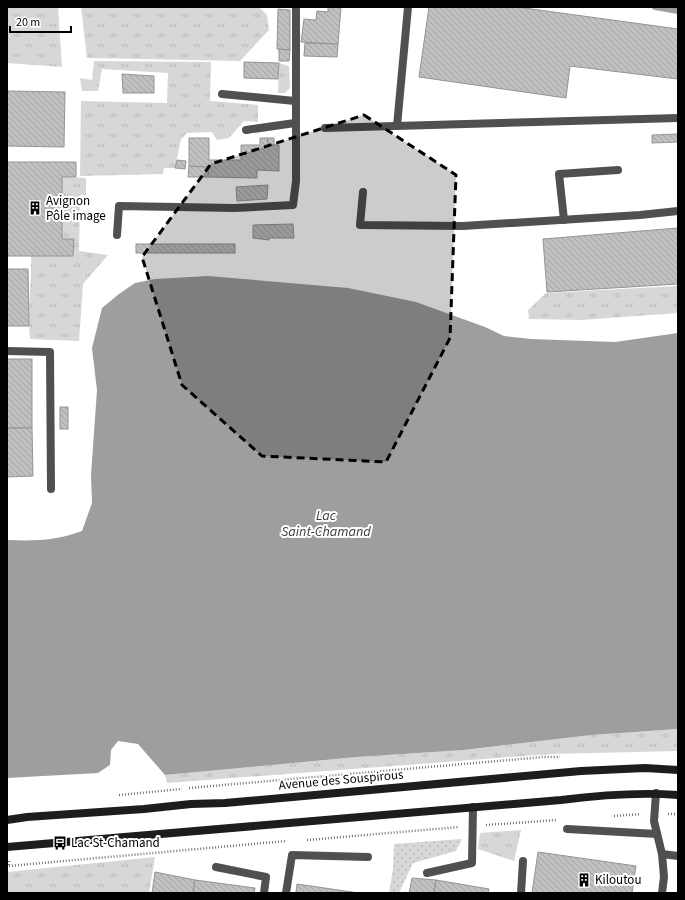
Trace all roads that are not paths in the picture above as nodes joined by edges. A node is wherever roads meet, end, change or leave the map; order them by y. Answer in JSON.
{"nodes":[{"id":1,"x":296,"y":7,"type":"edge"},
{"id":2,"x":408,"y":7,"type":"edge"},
{"id":3,"x":222,"y":94,"type":"dead end"},
{"id":4,"x":295,"y":101,"type":"junction"},
{"id":5,"x":678,"y":118,"type":"edge"},
{"id":6,"x":295,"y":122,"type":"junction"},
{"id":7,"x":397,"y":126,"type":"junction"},
{"id":8,"x":325,"y":128,"type":"dead end"},
{"id":9,"x":246,"y":130,"type":"dead end"},
{"id":10,"x":618,"y":170,"type":"dead end"},
{"id":11,"x":364,"y":192,"type":"dead end"},
{"id":12,"x":678,"y":211,"type":"edge"},
{"id":13,"x":564,"y":220,"type":"junction"},
{"id":14,"x":117,"y":235,"type":"dead end"},
{"id":15,"x":7,"y":351,"type":"edge"},
{"id":16,"x":51,"y":489,"type":"dead end"},
{"id":17,"x":678,"y":770,"type":"edge"},
{"id":18,"x":656,"y":793,"type":"junction"},
{"id":19,"x":678,"y":795,"type":"edge"},
{"id":20,"x":473,"y":807,"type":"junction"},
{"id":21,"x":7,"y":820,"type":"edge"},
{"id":22,"x":567,"y":829,"type":"dead end"},
{"id":23,"x":657,"y":834,"type":"junction"},
{"id":24,"x":7,"y":847,"type":"edge"},
{"id":25,"x":662,"y":854,"type":"junction"},
{"id":26,"x":678,"y":856,"type":"edge"},
{"id":27,"x":368,"y":857,"type":"dead end"},
{"id":28,"x":523,"y":861,"type":"dead end"},
{"id":29,"x":216,"y":867,"type":"dead end"},
{"id":30,"x":427,"y":873,"type":"dead end"},
{"id":31,"x":264,"y":893,"type":"edge"},
{"id":32,"x":286,"y":893,"type":"edge"},
{"id":33,"x":521,"y":893,"type":"edge"},
{"id":34,"x":662,"y":893,"type":"edge"}],
"edges":[{"from":1,"to":4,"type":"lane"},
{"from":2,"to":7,"type":"lane"},
{"from":3,"to":4,"type":"lane"},
{"from":4,"to":6,"type":"lane"},
{"from":5,"to":7,"type":"lane"},
{"from":6,"to":9,"type":"lane"},
{"from":6,"to":14,"type":"lane"},
{"from":7,"to":8,"type":"lane"},
{"from":10,"to":13,"type":"lane"},
{"from":11,"to":13,"type":"lane"},
{"from":12,"to":13,"type":"lane"},
{"from":15,"to":16,"type":"lane"},
{"from":17,"to":21,"type":"main road","name":"Avenue des Souspirous"},
{"from":18,"to":19,"type":"main road"},
{"from":18,"to":20,"type":"main road"},
{"from":18,"to":23,"type":"lane"},
{"from":20,"to":24,"type":"main road"},
{"from":20,"to":30,"type":"lane"},
{"from":22,"to":23,"type":"lane"},
{"from":23,"to":25,"type":"lane"},
{"from":25,"to":26,"type":"lane"},
{"from":25,"to":34,"type":"lane"},
{"from":27,"to":32,"type":"lane"},
{"from":28,"to":33,"type":"lane"},
{"from":29,"to":31,"type":"lane"}]}
